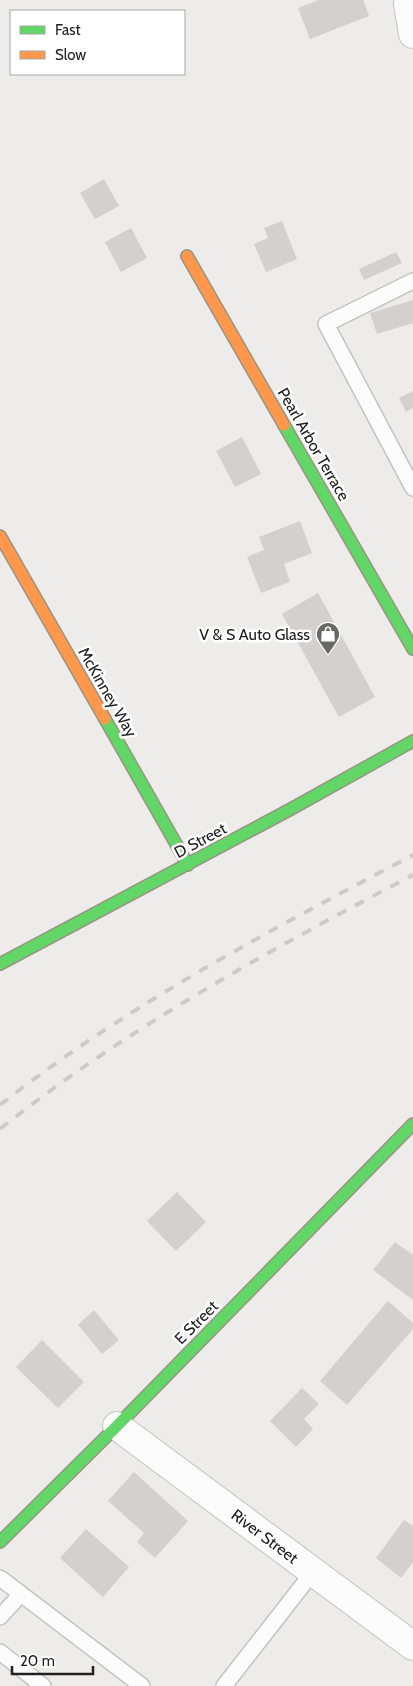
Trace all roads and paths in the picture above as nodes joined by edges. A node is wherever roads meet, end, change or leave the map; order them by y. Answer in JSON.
{"nodes":[{"id":1,"x":408,"y":4,"type":"dead end"},
{"id":2,"x":413,"y":34,"type":"edge"},
{"id":3,"x":187,"y":256,"type":"dead end"},
{"id":4,"x":413,"y":281,"type":"edge"},
{"id":5,"x":413,"y":488,"type":"edge"},
{"id":6,"x":0,"y":536,"type":"edge"},
{"id":7,"x":413,"y":649,"type":"edge"},
{"id":8,"x":413,"y":741,"type":"edge"},
{"id":9,"x":188,"y":865,"type":"junction"},
{"id":10,"x":0,"y":964,"type":"edge"},
{"id":11,"x":413,"y":1124,"type":"edge"},
{"id":12,"x":117,"y":1426,"type":"junction"},
{"id":13,"x":0,"y":1542,"type":"edge"},
{"id":14,"x":312,"y":1572,"type":"junction"},
{"id":15,"x":0,"y":1578,"type":"edge"},
{"id":16,"x":21,"y":1594,"type":"junction"},
{"id":17,"x":0,"y":1617,"type":"edge"},
{"id":18,"x":413,"y":1646,"type":"edge"},
{"id":19,"x":0,"y":1652,"type":"edge"},
{"id":20,"x":43,"y":1686,"type":"edge"},
{"id":21,"x":142,"y":1686,"type":"edge"},
{"id":22,"x":224,"y":1686,"type":"edge"}],
"edges":[{"from":1,"to":2,"type":"street"},
{"from":3,"to":7,"type":"street","name":"Pearl Arbor Terrace"},
{"from":4,"to":5,"type":"lane"},
{"from":6,"to":9,"type":"street","name":"McKinney Way"},
{"from":8,"to":9,"type":"street","name":"D Street"},
{"from":9,"to":10,"type":"street","name":"D Street"},
{"from":11,"to":12,"type":"street","name":"E Street"},
{"from":12,"to":13,"type":"street","name":"E Street"},
{"from":12,"to":14,"type":"street","name":"River Street"},
{"from":14,"to":18,"type":"street","name":"River Street"},
{"from":14,"to":22,"type":"lane"},
{"from":15,"to":16,"type":"lane"},
{"from":16,"to":17,"type":"lane"},
{"from":16,"to":21,"type":"lane"},
{"from":19,"to":20,"type":"lane"}]}
